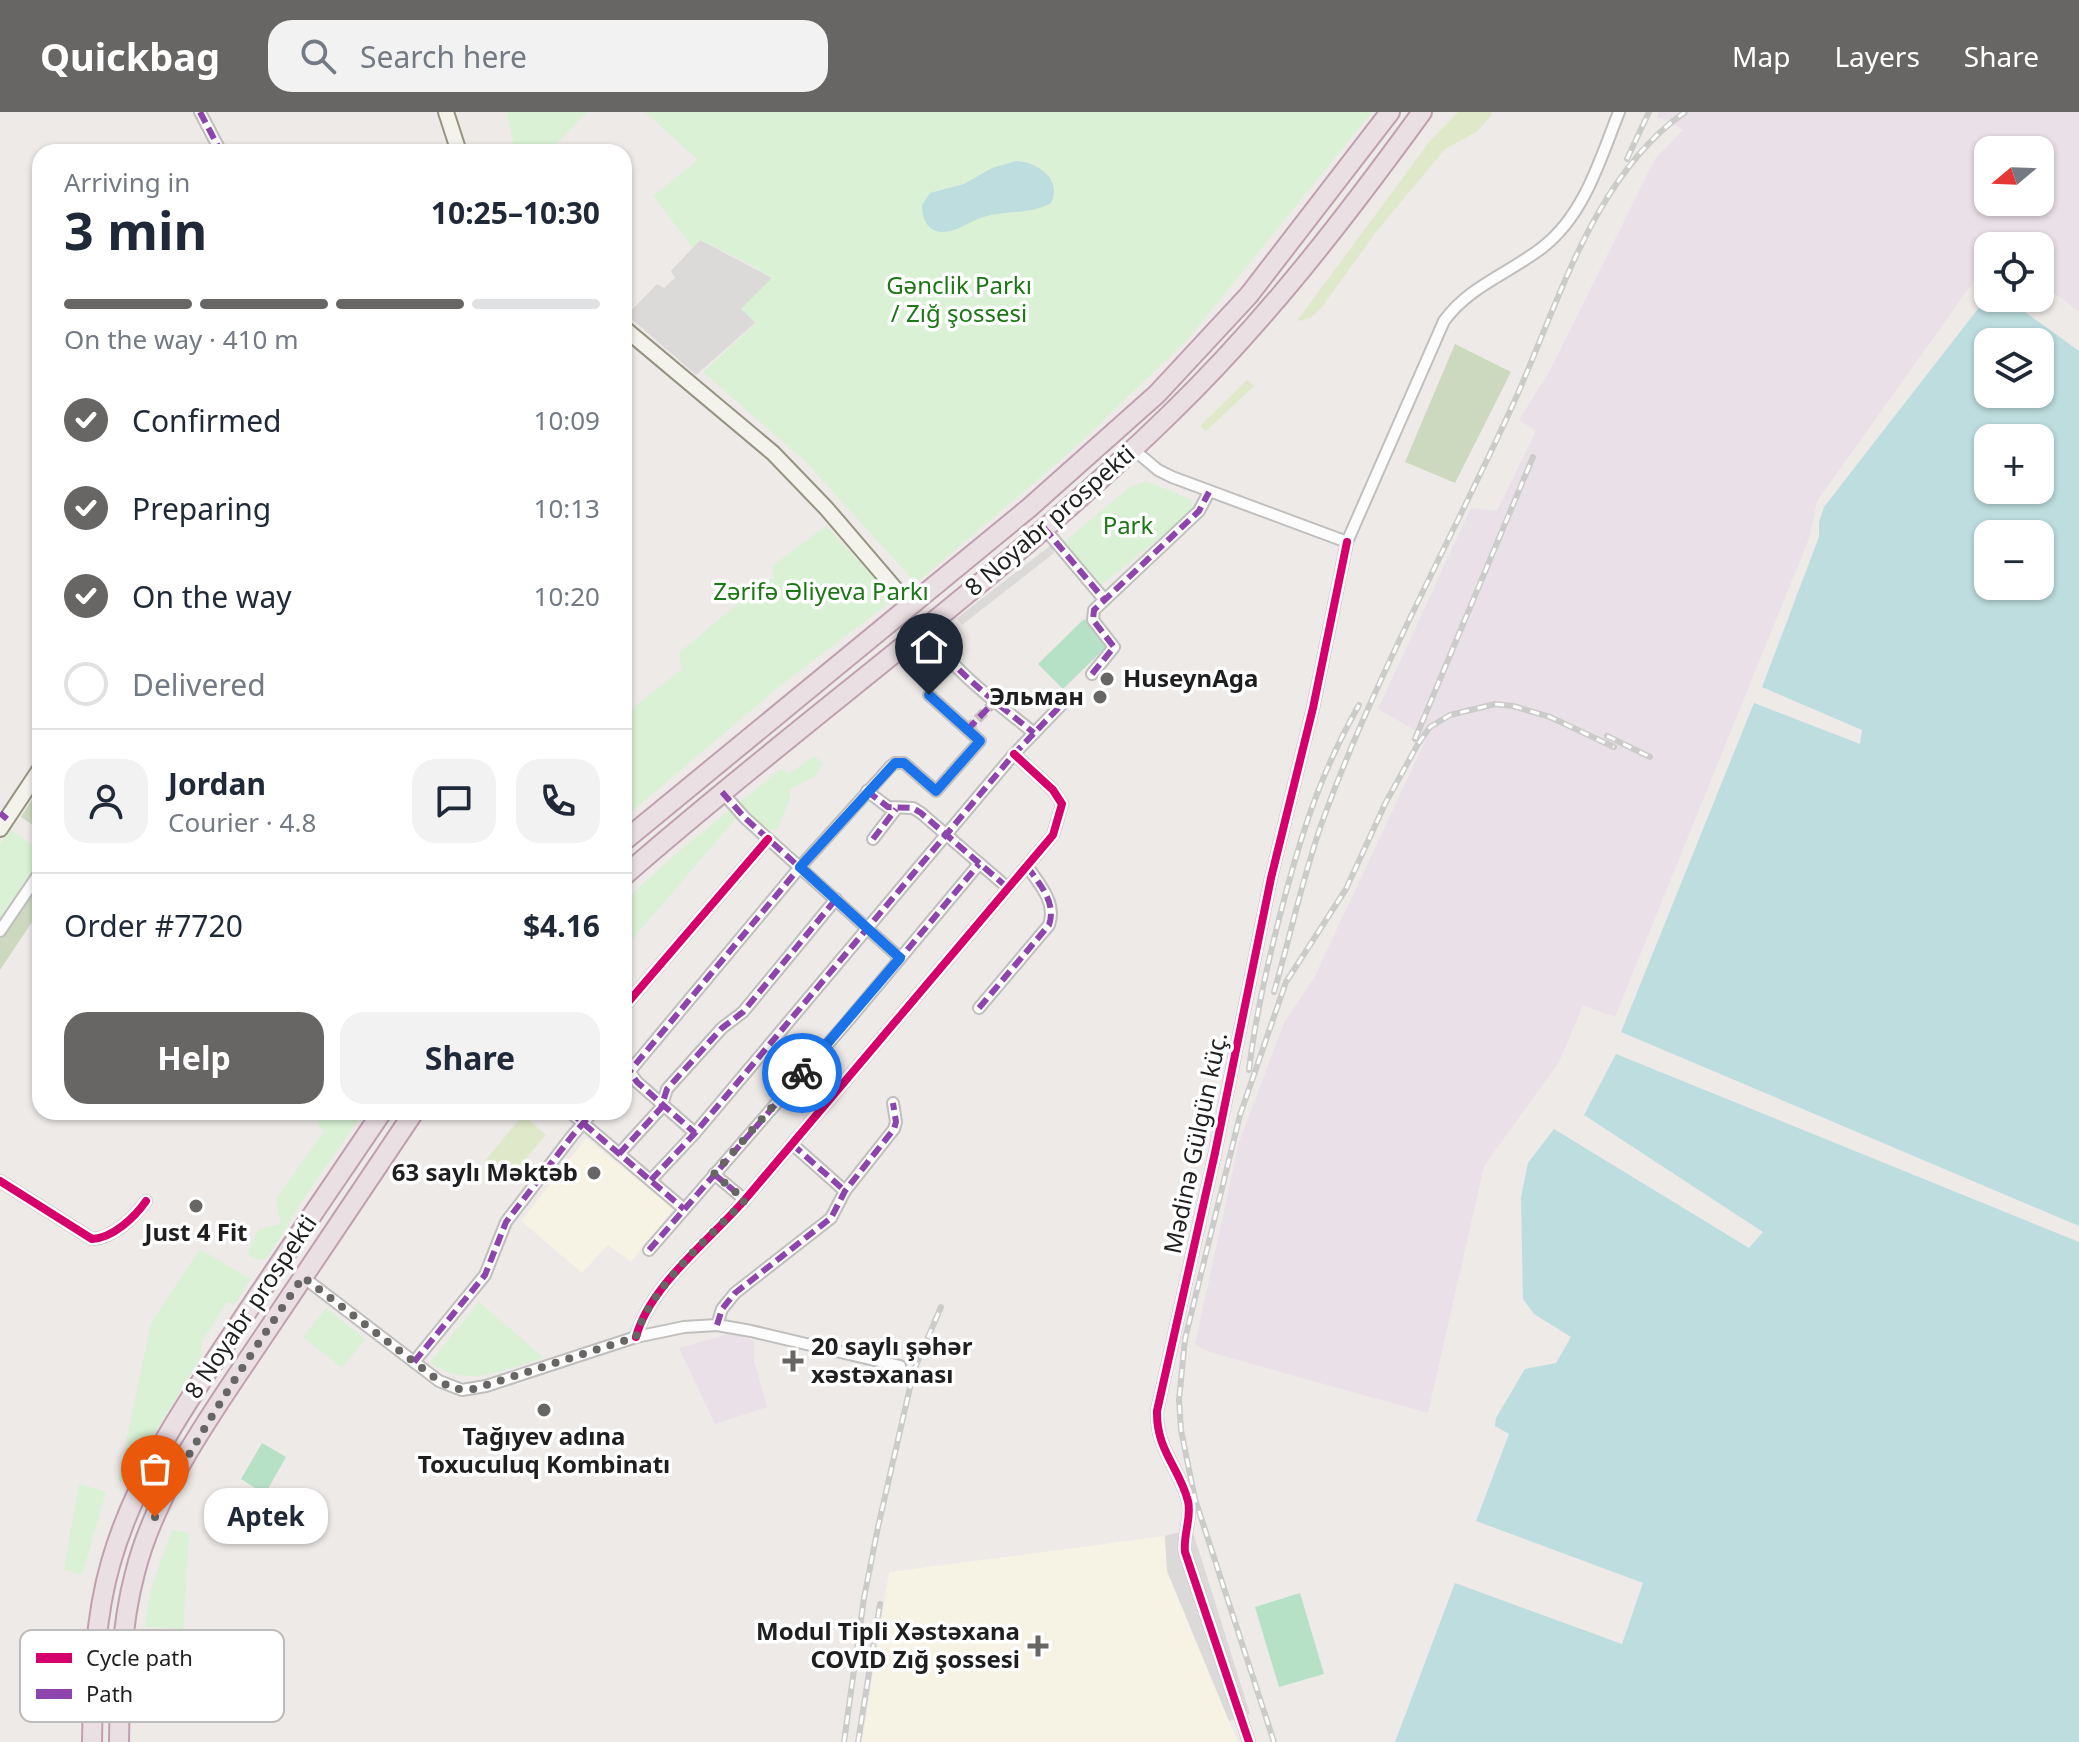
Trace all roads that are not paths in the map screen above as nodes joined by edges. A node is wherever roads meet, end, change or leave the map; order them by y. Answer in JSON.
{"nodes":[{"id":1,"x":200,"y":112,"type":"edge"},
{"id":2,"x":446,"y":112,"type":"edge"},
{"id":3,"x":1390,"y":112,"type":"edge"},
{"id":4,"x":1422,"y":112,"type":"edge"},
{"id":5,"x":1619,"y":112,"type":"edge"},
{"id":6,"x":217,"y":144,"type":"edge"},
{"id":7,"x":456,"y":144,"type":"edge"},
{"id":8,"x":632,"y":335,"type":"edge"},
{"id":9,"x":1133,"y":449,"type":"junction"},
{"id":10,"x":1209,"y":492,"type":"junction"},
{"id":11,"x":1044,"y":528,"type":"junction"},
{"id":12,"x":1347,"y":542,"type":"junction"},
{"id":13,"x":1103,"y":598,"type":"junction"},
{"id":14,"x":910,"y":606,"type":"junction"},
{"id":15,"x":925,"y":628,"type":"junction"},
{"id":16,"x":1092,"y":674,"type":"dead end"},
{"id":17,"x":929,"y":695,"type":"dead end"},
{"id":18,"x":1066,"y":700,"type":"dead end"},
{"id":19,"x":1034,"y":733,"type":"junction"},
{"id":20,"x":1014,"y":754,"type":"junction"},
{"id":21,"x":32,"y":780,"type":"edge"},
{"id":22,"x":867,"y":791,"type":"junction"},
{"id":23,"x":722,"y":792,"type":"junction"},
{"id":24,"x":896,"y":809,"type":"junction"},
{"id":25,"x":2,"y":820,"type":"edge"},
{"id":26,"x":632,"y":834,"type":"edge"},
{"id":27,"x":947,"y":834,"type":"junction"},
{"id":28,"x":768,"y":839,"type":"junction"},
{"id":29,"x":873,"y":839,"type":"dead end"},
{"id":30,"x":979,"y":864,"type":"junction"},
{"id":31,"x":1027,"y":866,"type":"junction"},
{"id":32,"x":800,"y":867,"type":"junction"},
{"id":33,"x":632,"y":869,"type":"edge"},
{"id":34,"x":32,"y":884,"type":"edge"},
{"id":35,"x":1008,"y":888,"type":"junction"},
{"id":36,"x":836,"y":899,"type":"junction"},
{"id":37,"x":869,"y":929,"type":"junction"},
{"id":38,"x":0,"y":931,"type":"edge"},
{"id":39,"x":900,"y":958,"type":"junction"},
{"id":40,"x":632,"y":998,"type":"edge"},
{"id":41,"x":979,"y":1008,"type":"dead end"},
{"id":42,"x":632,"y":1064,"type":"edge"},
{"id":43,"x":632,"y":1077,"type":"edge"},
{"id":44,"x":663,"y":1102,"type":"junction"},
{"id":45,"x":893,"y":1103,"type":"dead end"},
{"id":46,"x":377,"y":1120,"type":"edge"},
{"id":47,"x":409,"y":1120,"type":"edge"},
{"id":48,"x":578,"y":1120,"type":"edge"},
{"id":49,"x":586,"y":1120,"type":"edge"},
{"id":50,"x":582,"y":1124,"type":"junction"},
{"id":51,"x":695,"y":1133,"type":"junction"},
{"id":52,"x":792,"y":1144,"type":"junction"},
{"id":53,"x":619,"y":1154,"type":"junction"},
{"id":54,"x":714,"y":1174,"type":"junction"},
{"id":55,"x":651,"y":1180,"type":"junction"},
{"id":56,"x":0,"y":1181,"type":"edge"},
{"id":57,"x":845,"y":1191,"type":"junction"},
{"id":58,"x":745,"y":1200,"type":"junction"},
{"id":59,"x":146,"y":1201,"type":"dead end"},
{"id":60,"x":684,"y":1209,"type":"junction"},
{"id":61,"x":649,"y":1250,"type":"dead end"},
{"id":62,"x":303,"y":1277,"type":"junction"},
{"id":63,"x":717,"y":1325,"type":"junction"},
{"id":64,"x":636,"y":1337,"type":"junction"},
{"id":65,"x":414,"y":1362,"type":"junction"},
{"id":66,"x":900,"y":1366,"type":"dead end"},
{"id":67,"x":98,"y":1630,"type":"edge"},
{"id":68,"x":124,"y":1630,"type":"edge"},
{"id":69,"x":92,"y":1722,"type":"edge"},
{"id":70,"x":120,"y":1722,"type":"edge"},
{"id":71,"x":92,"y":1742,"type":"edge"},
{"id":72,"x":119,"y":1742,"type":"edge"},
{"id":73,"x":1249,"y":1742,"type":"edge"}],
"edges":[{"from":1,"to":6,"type":"street"},
{"from":2,"to":7,"type":"main road"},
{"from":3,"to":14,"type":"highway","name":"8 Noyabr prospekti"},
{"from":4,"to":9,"type":"highway","name":"8 Noyabr prospekti"},
{"from":5,"to":12,"type":"street","name":"Mədinə Gülgün küç."},
{"from":8,"to":14,"type":"main road"},
{"from":9,"to":10,"type":"street"},
{"from":9,"to":11,"type":"highway","name":"8 Noyabr prospekti"},
{"from":10,"to":12,"type":"street"},
{"from":10,"to":13,"type":"street"},
{"from":11,"to":13,"type":"street"},
{"from":11,"to":15,"type":"highway","name":"8 Noyabr prospekti"},
{"from":12,"to":73,"type":"street","name":"Mədinə Gülgün küç."},
{"from":13,"to":16,"type":"street"},
{"from":14,"to":15,"type":"highway"},
{"from":14,"to":26,"type":"highway","name":"8 Noyabr prospekti"},
{"from":15,"to":19,"type":"street"},
{"from":15,"to":23,"type":"highway","name":"8 Noyabr prospekti"},
{"from":17,"to":22,"type":"street"},
{"from":18,"to":19,"type":"street"},
{"from":19,"to":20,"type":"street"},
{"from":20,"to":27,"type":"street"},
{"from":20,"to":31,"type":"street"},
{"from":21,"to":25,"type":"main road"},
{"from":22,"to":24,"type":"street"},
{"from":22,"to":32,"type":"street"},
{"from":23,"to":28,"type":"street"},
{"from":23,"to":33,"type":"highway","name":"8 Noyabr prospekti"},
{"from":24,"to":27,"type":"street"},
{"from":24,"to":29,"type":"street"},
{"from":27,"to":30,"type":"street"},
{"from":27,"to":37,"type":"street"},
{"from":28,"to":32,"type":"street"},
{"from":28,"to":40,"type":"street"},
{"from":30,"to":35,"type":"street"},
{"from":30,"to":39,"type":"street"},
{"from":31,"to":35,"type":"street"},
{"from":31,"to":41,"type":"street"},
{"from":32,"to":36,"type":"street"},
{"from":32,"to":42,"type":"street"},
{"from":34,"to":38,"type":"street"},
{"from":35,"to":52,"type":"street"},
{"from":36,"to":37,"type":"street"},
{"from":36,"to":44,"type":"street"},
{"from":37,"to":39,"type":"street"},
{"from":37,"to":51,"type":"street"},
{"from":39,"to":54,"type":"street"},
{"from":43,"to":44,"type":"street"},
{"from":44,"to":51,"type":"street"},
{"from":44,"to":53,"type":"street"},
{"from":45,"to":57,"type":"street"},
{"from":46,"to":67,"type":"highway","name":"8 Noyabr prospekti"},
{"from":47,"to":62,"type":"highway","name":"8 Noyabr prospekti"},
{"from":48,"to":50,"type":"street"},
{"from":49,"to":50,"type":"street"},
{"from":50,"to":53,"type":"street"},
{"from":50,"to":65,"type":"street"},
{"from":51,"to":55,"type":"street"},
{"from":52,"to":57,"type":"street"},
{"from":52,"to":58,"type":"street"},
{"from":53,"to":55,"type":"street"},
{"from":54,"to":58,"type":"street"},
{"from":54,"to":60,"type":"street"},
{"from":55,"to":60,"type":"street"},
{"from":56,"to":59,"type":"street"},
{"from":57,"to":63,"type":"street"},
{"from":58,"to":64,"type":"street"},
{"from":60,"to":61,"type":"street"},
{"from":62,"to":65,"type":"street"},
{"from":62,"to":68,"type":"highway","name":"8 Noyabr prospekti"},
{"from":63,"to":64,"type":"street"},
{"from":63,"to":66,"type":"street"},
{"from":64,"to":65,"type":"street"},
{"from":69,"to":71,"type":"highway","name":"8 Noyabr prospekti"},
{"from":70,"to":72,"type":"highway","name":"8 Noyabr prospekti"}]}
